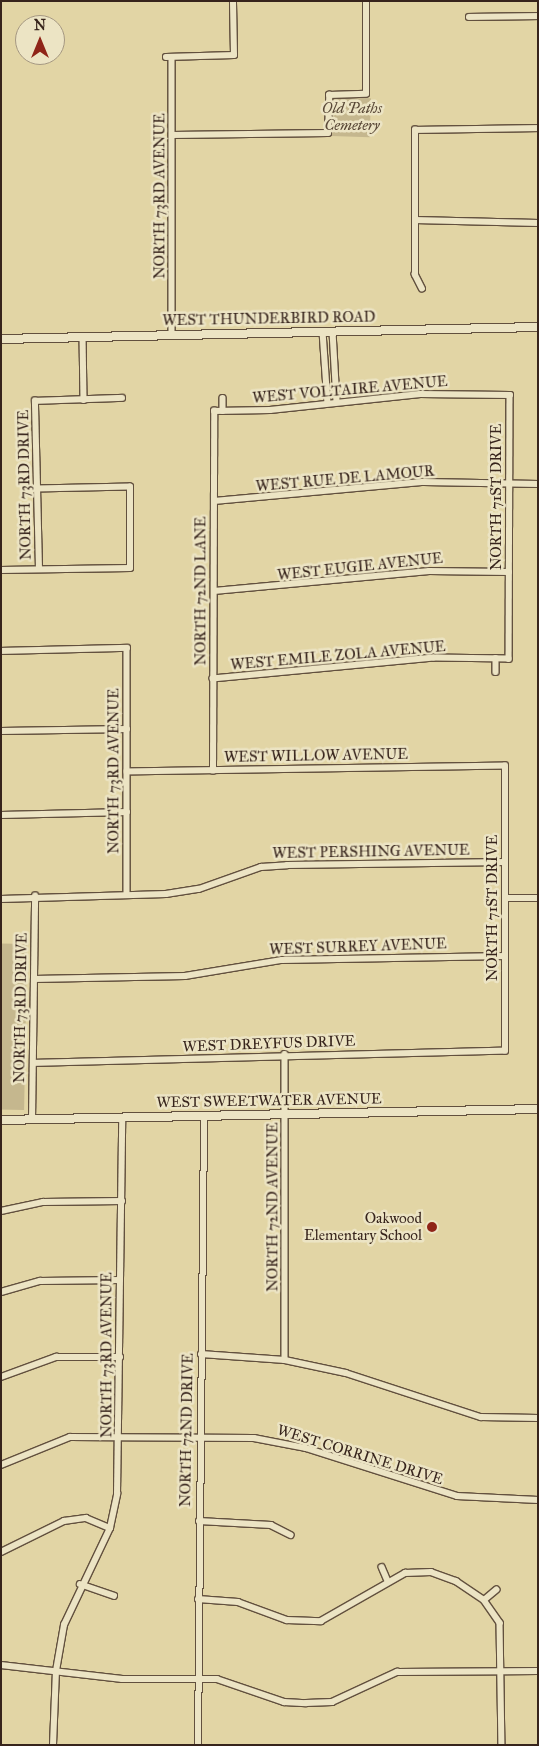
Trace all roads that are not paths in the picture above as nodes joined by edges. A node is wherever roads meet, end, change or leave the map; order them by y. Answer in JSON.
{"nodes":[{"id":1,"x":234,"y":1,"type":"edge"},
{"id":2,"x":366,"y":1,"type":"edge"},
{"id":3,"x":538,"y":16,"type":"edge"},
{"id":4,"x":468,"y":17,"type":"dead end"},
{"id":5,"x":536,"y":130,"type":"edge"},
{"id":6,"x":172,"y":135,"type":"junction"},
{"id":7,"x":415,"y":220,"type":"junction"},
{"id":8,"x":537,"y":221,"type":"edge"},
{"id":9,"x":422,"y":289,"type":"dead end"},
{"id":10,"x":538,"y":328,"type":"edge"},
{"id":11,"x":323,"y":332,"type":"junction"},
{"id":12,"x":333,"y":332,"type":"junction"},
{"id":13,"x":172,"y":335,"type":"junction"},
{"id":14,"x":83,"y":336,"type":"junction"},
{"id":15,"x":1,"y":339,"type":"edge"},
{"id":16,"x":510,"y":395,"type":"joint"},
{"id":17,"x":122,"y":398,"type":"dead end"},
{"id":18,"x":223,"y":398,"type":"dead end"},
{"id":19,"x":84,"y":400,"type":"junction"},
{"id":20,"x":337,"y":402,"type":"junction"},
{"id":21,"x":328,"y":403,"type":"junction"},
{"id":22,"x":214,"y":411,"type":"joint"},
{"id":23,"x":223,"y":411,"type":"junction"},
{"id":24,"x":509,"y":483,"type":"junction"},
{"id":25,"x":538,"y":484,"type":"edge"},
{"id":26,"x":38,"y":489,"type":"junction"},
{"id":27,"x":214,"y":501,"type":"junction"},
{"id":28,"x":39,"y":569,"type":"junction"},
{"id":29,"x":1,"y":570,"type":"edge"},
{"id":30,"x":509,"y":572,"type":"junction"},
{"id":31,"x":214,"y":591,"type":"junction"},
{"id":32,"x":1,"y":651,"type":"edge"},
{"id":33,"x":496,"y":658,"type":"junction"},
{"id":34,"x":509,"y":659,"type":"joint"},
{"id":35,"x":496,"y":672,"type":"dead end"},
{"id":36,"x":213,"y":679,"type":"junction"},
{"id":37,"x":127,"y":728,"type":"junction"},
{"id":38,"x":1,"y":731,"type":"edge"},
{"id":39,"x":505,"y":766,"type":"joint"},
{"id":40,"x":213,"y":771,"type":"junction"},
{"id":41,"x":127,"y":772,"type":"junction"},
{"id":42,"x":127,"y":812,"type":"junction"},
{"id":43,"x":1,"y":815,"type":"edge"},
{"id":44,"x":505,"y":862,"type":"junction"},
{"id":45,"x":126,"y":894,"type":"junction"},
{"id":46,"x":35,"y":896,"type":"junction"},
{"id":47,"x":505,"y":898,"type":"junction"},
{"id":48,"x":538,"y":898,"type":"edge"},
{"id":49,"x":1,"y":899,"type":"edge"},
{"id":50,"x":505,"y":956,"type":"junction"},
{"id":51,"x":34,"y":979,"type":"junction"},
{"id":52,"x":505,"y":1051,"type":"joint"},
{"id":53,"x":285,"y":1054,"type":"junction"},
{"id":54,"x":33,"y":1063,"type":"junction"},
{"id":55,"x":538,"y":1109,"type":"edge"},
{"id":56,"x":286,"y":1114,"type":"junction"},
{"id":57,"x":204,"y":1116,"type":"junction"},
{"id":58,"x":122,"y":1118,"type":"junction"},
{"id":59,"x":1,"y":1120,"type":"edge"},
{"id":60,"x":32,"y":1120,"type":"junction"},
{"id":61,"x":122,"y":1202,"type":"junction"},
{"id":62,"x":1,"y":1211,"type":"edge"},
{"id":63,"x":120,"y":1280,"type":"junction"},
{"id":64,"x":1,"y":1292,"type":"edge"},
{"id":65,"x":201,"y":1354,"type":"junction"},
{"id":66,"x":120,"y":1358,"type":"junction"},
{"id":67,"x":285,"y":1360,"type":"junction"},
{"id":68,"x":1,"y":1377,"type":"edge"},
{"id":69,"x":538,"y":1418,"type":"edge"},
{"id":70,"x":119,"y":1435,"type":"junction"},
{"id":71,"x":200,"y":1437,"type":"junction"},
{"id":72,"x":1,"y":1465,"type":"edge"},
{"id":73,"x":538,"y":1500,"type":"edge"},
{"id":74,"x":199,"y":1521,"type":"junction"},
{"id":75,"x":110,"y":1528,"type":"junction"},
{"id":76,"x":291,"y":1535,"type":"dead end"},
{"id":77,"x":1,"y":1552,"type":"edge"},
{"id":78,"x":382,"y":1567,"type":"dead end"},
{"id":79,"x":388,"y":1581,"type":"junction"},
{"id":80,"x":80,"y":1584,"type":"junction"},
{"id":81,"x":496,"y":1590,"type":"dead end"},
{"id":82,"x":114,"y":1596,"type":"dead end"},
{"id":83,"x":198,"y":1599,"type":"junction"},
{"id":84,"x":484,"y":1600,"type":"junction"},
{"id":85,"x":419,"y":1660,"type":"dead end"},
{"id":86,"x":1,"y":1665,"type":"edge"},
{"id":87,"x":419,"y":1668,"type":"junction"},
{"id":88,"x":56,"y":1671,"type":"junction"},
{"id":89,"x":504,"y":1671,"type":"junction"},
{"id":90,"x":538,"y":1671,"type":"edge"},
{"id":91,"x":198,"y":1680,"type":"junction"},
{"id":92,"x":53,"y":1745,"type":"edge"},
{"id":93,"x":198,"y":1745,"type":"edge"},
{"id":94,"x":502,"y":1745,"type":"edge"}],
"edges":[{"from":1,"to":6,"type":"street","name":"NORTH 73RD AVENUE"},
{"from":2,"to":6,"type":"street"},
{"from":3,"to":4,"type":"street"},
{"from":5,"to":7,"type":"street"},
{"from":6,"to":13,"type":"street","name":"NORTH 73RD AVENUE"},
{"from":7,"to":8,"type":"street"},
{"from":7,"to":9,"type":"street"},
{"from":10,"to":12,"type":"main road","name":"WEST THUNDERBIRD ROAD"},
{"from":11,"to":12,"type":"main road","name":"WEST THUNDERBIRD ROAD"},
{"from":11,"to":13,"type":"main road","name":"WEST THUNDERBIRD ROAD"},
{"from":11,"to":21,"type":"street"},
{"from":12,"to":20,"type":"street"},
{"from":13,"to":14,"type":"main road","name":"WEST THUNDERBIRD ROAD"},
{"from":14,"to":15,"type":"main road","name":"WEST THUNDERBIRD ROAD"},
{"from":14,"to":19,"type":"street"},
{"from":16,"to":20,"type":"street","name":"WEST VOLTAIRE AVENUE"},
{"from":16,"to":24,"type":"street","name":"NORTH 71ST DRIVE"},
{"from":17,"to":19,"type":"street"},
{"from":18,"to":23,"type":"street"},
{"from":19,"to":26,"type":"street","name":"NORTH 73RD DRIVE"},
{"from":20,"to":21,"type":"street","name":"WEST VOLTAIRE AVENUE"},
{"from":21,"to":23,"type":"street","name":"WEST VOLTAIRE AVENUE"},
{"from":22,"to":23,"type":"street","name":"WEST VOLTAIRE AVENUE"},
{"from":22,"to":27,"type":"street","name":"NORTH 72ND LANE"},
{"from":24,"to":25,"type":"street","name":"WEST RUE DE LAMOUR"},
{"from":24,"to":27,"type":"street","name":"WEST RUE DE LAMOUR"},
{"from":24,"to":30,"type":"street","name":"NORTH 71ST DRIVE"},
{"from":26,"to":28,"type":"street","name":"NORTH 73RD DRIVE"},
{"from":26,"to":28,"type":"street"},
{"from":27,"to":31,"type":"street","name":"NORTH 72ND LANE"},
{"from":28,"to":29,"type":"street"},
{"from":30,"to":31,"type":"street","name":"WEST EUGIE AVENUE"},
{"from":30,"to":34,"type":"street","name":"NORTH 71ST DRIVE"},
{"from":31,"to":36,"type":"street","name":"NORTH 72ND LANE"},
{"from":32,"to":37,"type":"street","name":"NORTH 73RD AVENUE"},
{"from":33,"to":34,"type":"street","name":"WEST EMILE ZOLA AVENUE"},
{"from":33,"to":35,"type":"street"},
{"from":33,"to":36,"type":"street","name":"WEST EMILE ZOLA AVENUE"},
{"from":36,"to":40,"type":"street","name":"NORTH 72ND LANE"},
{"from":37,"to":38,"type":"street"},
{"from":37,"to":41,"type":"street","name":"NORTH 73RD AVENUE"},
{"from":39,"to":40,"type":"street","name":"WEST WILLOW AVENUE"},
{"from":39,"to":44,"type":"street","name":"NORTH 71ST DRIVE"},
{"from":40,"to":41,"type":"street","name":"WEST WILLOW AVENUE"},
{"from":41,"to":42,"type":"street","name":"NORTH 73RD AVENUE"},
{"from":42,"to":43,"type":"street"},
{"from":42,"to":45,"type":"street","name":"NORTH 73RD AVENUE"},
{"from":44,"to":45,"type":"street","name":"WEST PERSHING AVENUE"},
{"from":44,"to":47,"type":"street","name":"NORTH 71ST DRIVE"},
{"from":45,"to":46,"type":"street","name":"WEST PERSHING AVENUE"},
{"from":46,"to":49,"type":"street","name":"WEST PERSHING AVENUE"},
{"from":46,"to":51,"type":"street","name":"NORTH 73RD DRIVE"},
{"from":47,"to":48,"type":"street"},
{"from":47,"to":50,"type":"street","name":"NORTH 71ST DRIVE"},
{"from":50,"to":51,"type":"street","name":"WEST SURREY AVENUE"},
{"from":50,"to":52,"type":"street","name":"NORTH 71ST DRIVE"},
{"from":51,"to":54,"type":"street","name":"NORTH 73RD DRIVE"},
{"from":52,"to":53,"type":"street","name":"WEST DREYFUS DRIVE"},
{"from":53,"to":54,"type":"street","name":"WEST DREYFUS DRIVE"},
{"from":53,"to":56,"type":"street","name":"NORTH 72ND AVENUE"},
{"from":54,"to":60,"type":"street","name":"NORTH 73RD DRIVE"},
{"from":55,"to":56,"type":"main road","name":"WEST SWEETWATER AVENUE"},
{"from":56,"to":57,"type":"main road","name":"WEST SWEETWATER AVENUE"},
{"from":56,"to":67,"type":"street","name":"NORTH 72ND AVENUE"},
{"from":57,"to":58,"type":"main road","name":"WEST SWEETWATER AVENUE"},
{"from":57,"to":65,"type":"street","name":"NORTH 72ND DRIVE"},
{"from":58,"to":60,"type":"main road","name":"WEST SWEETWATER AVENUE"},
{"from":58,"to":61,"type":"street","name":"NORTH 73RD AVENUE"},
{"from":59,"to":60,"type":"main road","name":"WEST SWEETWATER AVENUE"},
{"from":61,"to":62,"type":"street"},
{"from":61,"to":63,"type":"street","name":"NORTH 73RD AVENUE"},
{"from":63,"to":64,"type":"street"},
{"from":63,"to":66,"type":"street","name":"NORTH 73RD AVENUE"},
{"from":65,"to":67,"type":"street"},
{"from":65,"to":71,"type":"street","name":"NORTH 72ND DRIVE"},
{"from":66,"to":68,"type":"street"},
{"from":66,"to":70,"type":"street","name":"NORTH 73RD AVENUE"},
{"from":67,"to":69,"type":"street"},
{"from":70,"to":71,"type":"street","name":"WEST CORRINE DRIVE"},
{"from":70,"to":72,"type":"street","name":"WEST CORRINE DRIVE"},
{"from":70,"to":75,"type":"street","name":"NORTH 73RD AVENUE"},
{"from":71,"to":73,"type":"street","name":"WEST CORRINE DRIVE"},
{"from":71,"to":74,"type":"street","name":"NORTH 72ND DRIVE"},
{"from":74,"to":76,"type":"street"},
{"from":74,"to":83,"type":"street","name":"NORTH 72ND DRIVE"},
{"from":75,"to":77,"type":"street"},
{"from":75,"to":80,"type":"street","name":"NORTH 73RD AVENUE"},
{"from":78,"to":79,"type":"street"},
{"from":79,"to":83,"type":"street"},
{"from":79,"to":84,"type":"street"},
{"from":80,"to":82,"type":"street"},
{"from":80,"to":88,"type":"street","name":"NORTH 73RD AVENUE"},
{"from":81,"to":84,"type":"street"},
{"from":83,"to":91,"type":"street","name":"NORTH 72ND DRIVE"},
{"from":84,"to":89,"type":"street"},
{"from":85,"to":87,"type":"street"},
{"from":86,"to":88,"type":"street"},
{"from":87,"to":89,"type":"street"},
{"from":87,"to":91,"type":"street"},
{"from":88,"to":91,"type":"street"},
{"from":88,"to":92,"type":"street","name":"NORTH 73RD AVENUE"},
{"from":89,"to":90,"type":"street"},
{"from":89,"to":94,"type":"street"},
{"from":91,"to":93,"type":"street","name":"NORTH 72ND DRIVE"}]}
